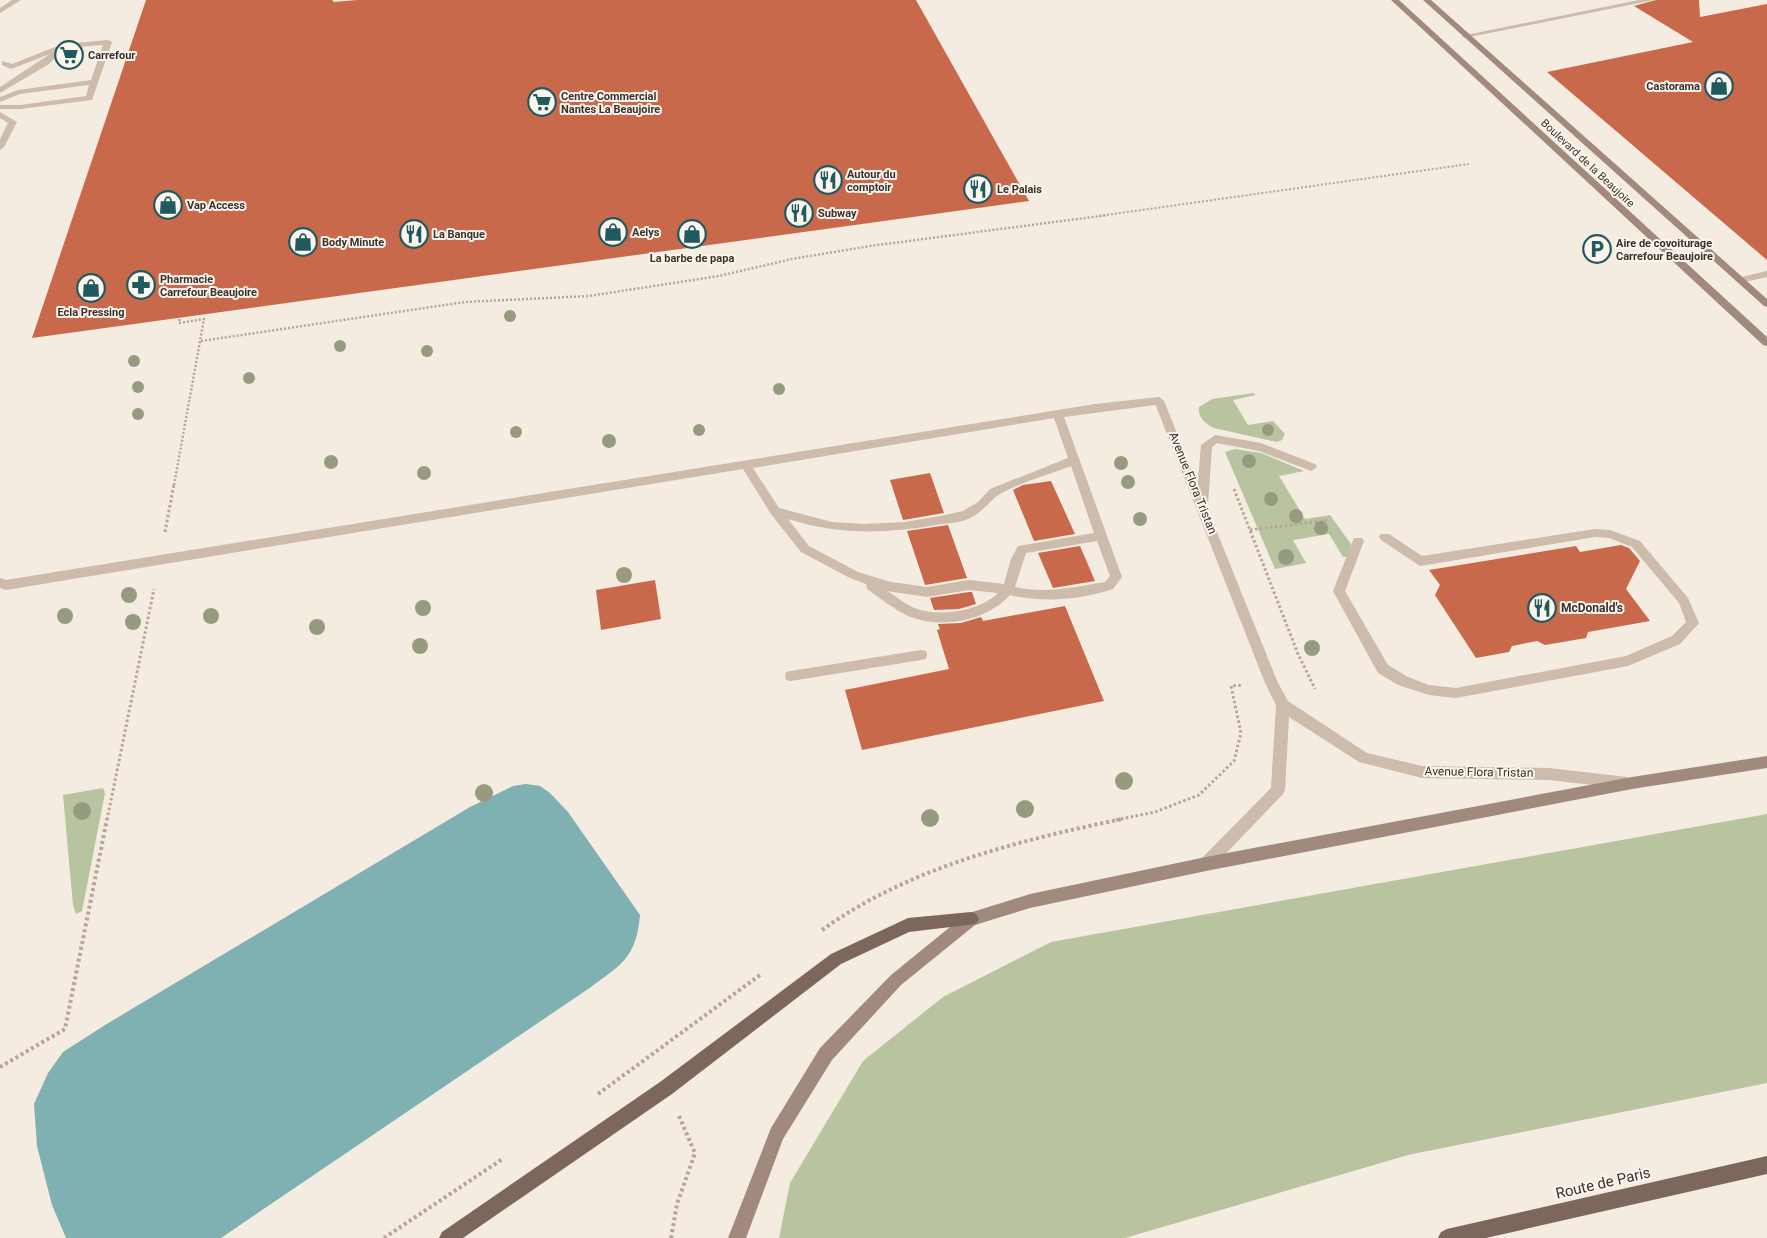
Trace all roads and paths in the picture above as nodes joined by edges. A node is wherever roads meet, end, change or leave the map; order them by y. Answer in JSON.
{"nodes":[{"id":1,"x":17,"y":0,"type":"edge"},
{"id":2,"x":1394,"y":0,"type":"edge"},
{"id":3,"x":1427,"y":0,"type":"edge"},
{"id":4,"x":1650,"y":0,"type":"edge"},
{"id":5,"x":0,"y":11,"type":"edge"},
{"id":6,"x":1465,"y":36,"type":"junction"},
{"id":7,"x":63,"y":46,"type":"junction"},
{"id":8,"x":5,"y":63,"type":"dead end"},
{"id":9,"x":94,"y":82,"type":"junction"},
{"id":10,"x":0,"y":91,"type":"edge"},
{"id":11,"x":0,"y":100,"type":"edge"},
{"id":12,"x":0,"y":107,"type":"edge"},
{"id":13,"x":0,"y":114,"type":"edge"},
{"id":14,"x":0,"y":147,"type":"edge"},
{"id":15,"x":1469,"y":164,"type":"dead end"},
{"id":16,"x":1767,"y":274,"type":"edge"},
{"id":17,"x":1740,"y":280,"type":"junction"},
{"id":18,"x":1767,"y":304,"type":"edge"},
{"id":19,"x":180,"y":317,"type":"dead end"},
{"id":20,"x":201,"y":340,"type":"junction"},
{"id":21,"x":1767,"y":343,"type":"edge"},
{"id":22,"x":1058,"y":414,"type":"junction"},
{"id":23,"x":1074,"y":460,"type":"junction"},
{"id":24,"x":745,"y":464,"type":"junction"},
{"id":25,"x":1311,"y":466,"type":"dead end"},
{"id":26,"x":1233,"y":487,"type":"dead end"},
{"id":27,"x":1202,"y":504,"type":"junction"},
{"id":28,"x":775,"y":511,"type":"junction"},
{"id":29,"x":1329,"y":520,"type":"dead end"},
{"id":30,"x":1250,"y":530,"type":"junction"},
{"id":31,"x":1101,"y":536,"type":"junction"},
{"id":32,"x":1385,"y":537,"type":"dead end"},
{"id":33,"x":1358,"y":541,"type":"dead end"},
{"id":34,"x":159,"y":561,"type":"junction"},
{"id":35,"x":854,"y":575,"type":"junction"},
{"id":36,"x":0,"y":583,"type":"edge"},
{"id":37,"x":1007,"y":590,"type":"junction"},
{"id":38,"x":921,"y":655,"type":"dead end"},
{"id":39,"x":791,"y":676,"type":"dead end"},
{"id":40,"x":1320,"y":697,"type":"dead end"},
{"id":41,"x":1283,"y":705,"type":"junction"},
{"id":42,"x":1767,"y":762,"type":"edge"},
{"id":43,"x":1632,"y":783,"type":"junction"},
{"id":44,"x":1206,"y":864,"type":"junction"},
{"id":45,"x":970,"y":919,"type":"junction"},
{"id":46,"x":649,"y":1055,"type":"dead end"},
{"id":47,"x":0,"y":1067,"type":"edge"},
{"id":48,"x":666,"y":1088,"type":"junction"},
{"id":49,"x":1767,"y":1166,"type":"edge"},
{"id":50,"x":448,"y":1238,"type":"edge"},
{"id":51,"x":671,"y":1238,"type":"edge"},
{"id":52,"x":738,"y":1238,"type":"edge"},
{"id":53,"x":1447,"y":1238,"type":"edge"}],
"edges":[{"from":1,"to":5,"type":"street"},
{"from":2,"to":21,"type":"main road","name":"Boulevard de la Beaujoire"},
{"from":3,"to":6,"type":"main road","name":"Boulevard de la Beaujoire"},
{"from":4,"to":6,"type":"street"},
{"from":6,"to":17,"type":"main road","name":"Boulevard de la Beaujoire"},
{"from":7,"to":8,"type":"street"},
{"from":7,"to":9,"type":"street"},
{"from":7,"to":10,"type":"street"},
{"from":9,"to":11,"type":"street"},
{"from":9,"to":12,"type":"street"},
{"from":13,"to":14,"type":"street"},
{"from":15,"to":20,"type":"path"},
{"from":16,"to":17,"type":"street"},
{"from":17,"to":18,"type":"main road","name":"Boulevard de la Beaujoire"},
{"from":19,"to":20,"type":"path"},
{"from":20,"to":34,"type":"path"},
{"from":22,"to":23,"type":"street"},
{"from":22,"to":24,"type":"street"},
{"from":22,"to":27,"type":"street","name":"Avenue Flora Tristan"},
{"from":23,"to":28,"type":"street"},
{"from":23,"to":31,"type":"street"},
{"from":24,"to":28,"type":"street"},
{"from":24,"to":34,"type":"street"},
{"from":25,"to":27,"type":"street"},
{"from":26,"to":30,"type":"path"},
{"from":27,"to":41,"type":"street","name":"Avenue Flora Tristan"},
{"from":28,"to":35,"type":"street"},
{"from":29,"to":30,"type":"path"},
{"from":30,"to":40,"type":"path"},
{"from":31,"to":37,"type":"street"},
{"from":31,"to":37,"type":"street"},
{"from":32,"to":33,"type":"street"},
{"from":34,"to":36,"type":"street"},
{"from":34,"to":47,"type":"path"},
{"from":35,"to":37,"type":"street"},
{"from":35,"to":37,"type":"street"},
{"from":38,"to":39,"type":"street"},
{"from":41,"to":43,"type":"street","name":"Avenue Flora Tristan"},
{"from":41,"to":44,"type":"street","name":"Avenue Flora Tristan"},
{"from":42,"to":43,"type":"main road"},
{"from":43,"to":44,"type":"main road"},
{"from":44,"to":45,"type":"main road"},
{"from":45,"to":48,"type":"main road"},
{"from":45,"to":52,"type":"main road"},
{"from":46,"to":48,"type":"path"},
{"from":48,"to":50,"type":"main road"},
{"from":48,"to":51,"type":"path"},
{"from":49,"to":53,"type":"main road","name":"Route de Paris"}]}
